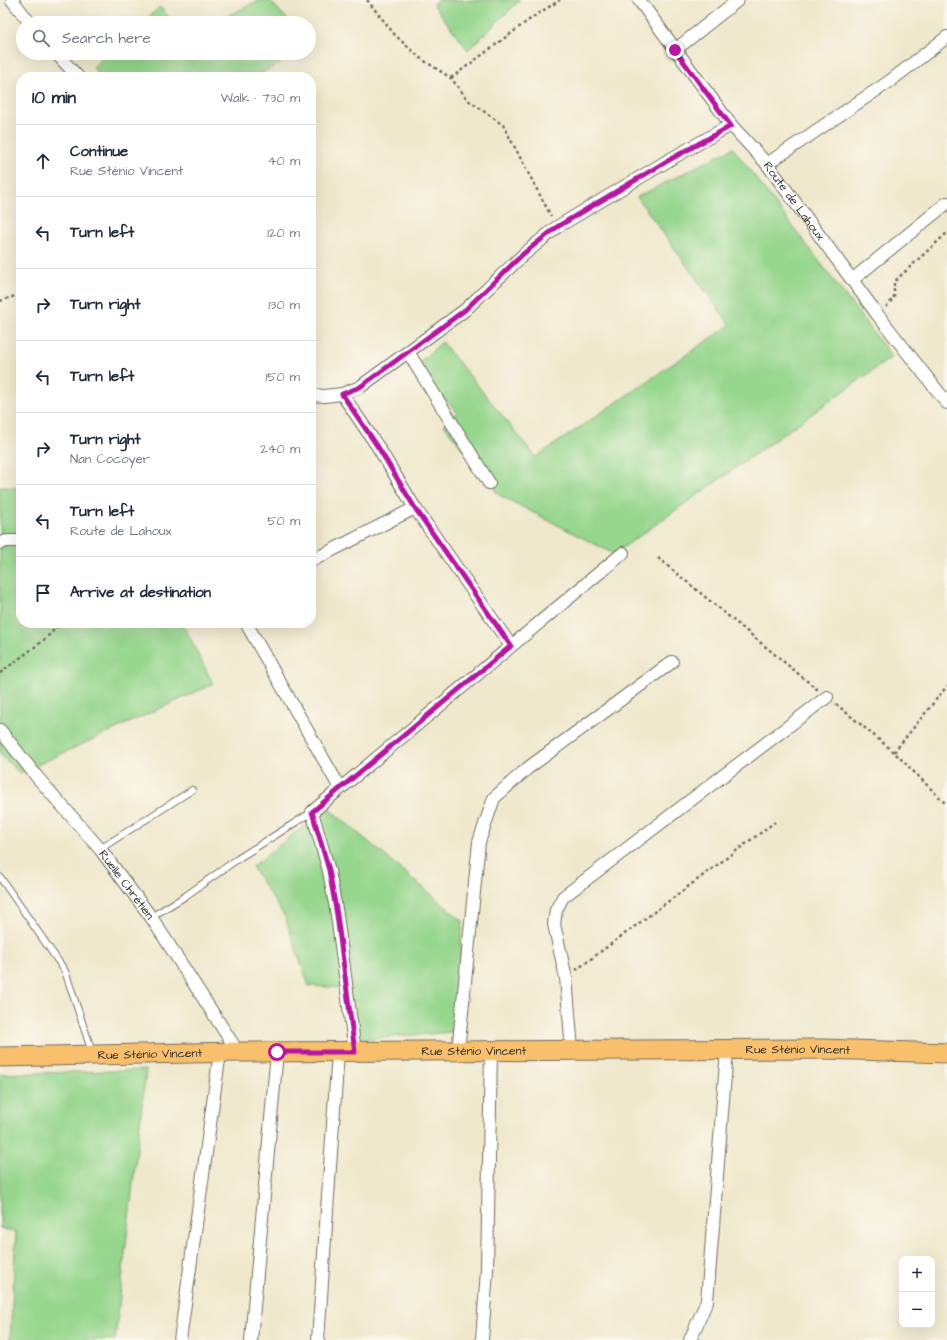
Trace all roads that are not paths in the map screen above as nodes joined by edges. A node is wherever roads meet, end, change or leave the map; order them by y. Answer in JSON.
{"nodes":[{"id":1,"x":12,"y":0,"type":"edge"},
{"id":2,"x":639,"y":0,"type":"edge"},
{"id":3,"x":738,"y":0,"type":"edge"},
{"id":4,"x":25,"y":16,"type":"edge"},
{"id":5,"x":947,"y":37,"type":"edge"},
{"id":6,"x":675,"y":50,"type":"junction"},
{"id":7,"x":62,"y":60,"type":"edge"},
{"id":8,"x":73,"y":72,"type":"edge"},
{"id":9,"x":731,"y":126,"type":"junction"},
{"id":10,"x":767,"y":164,"type":"junction"},
{"id":11,"x":947,"y":203,"type":"edge"},
{"id":12,"x":852,"y":280,"type":"junction"},
{"id":13,"x":408,"y":352,"type":"junction"},
{"id":14,"x":342,"y":394,"type":"junction"},
{"id":15,"x":316,"y":395,"type":"edge"},
{"id":16,"x":947,"y":403,"type":"edge"},
{"id":17,"x":490,"y":483,"type":"dead end"},
{"id":18,"x":415,"y":508,"type":"junction"},
{"id":19,"x":16,"y":541,"type":"edge"},
{"id":20,"x":0,"y":544,"type":"edge"},
{"id":21,"x":624,"y":553,"type":"dead end"},
{"id":22,"x":316,"y":558,"type":"edge"},
{"id":23,"x":249,"y":628,"type":"edge"},
{"id":24,"x":511,"y":646,"type":"junction"},
{"id":25,"x":672,"y":662,"type":"dead end"},
{"id":26,"x":827,"y":697,"type":"road end"},
{"id":27,"x":0,"y":730,"type":"edge"},
{"id":28,"x":340,"y":788,"type":"junction"},
{"id":29,"x":192,"y":790,"type":"dead end"},
{"id":30,"x":312,"y":812,"type":"junction"},
{"id":31,"x":100,"y":849,"type":"junction"},
{"id":32,"x":0,"y":877,"type":"edge"},
{"id":33,"x":151,"y":918,"type":"junction"},
{"id":34,"x":572,"y":1050,"type":"junction"},
{"id":35,"x":727,"y":1050,"type":"junction"},
{"id":36,"x":229,"y":1052,"type":"junction"},
{"id":37,"x":277,"y":1052,"type":"junction"},
{"id":38,"x":347,"y":1052,"type":"junction"},
{"id":39,"x":458,"y":1052,"type":"junction"},
{"id":40,"x":491,"y":1052,"type":"junction"},
{"id":41,"x":947,"y":1053,"type":"edge"},
{"id":42,"x":93,"y":1056,"type":"junction"},
{"id":43,"x":0,"y":1057,"type":"edge"},
{"id":44,"x":180,"y":1340,"type":"edge"},
{"id":45,"x":252,"y":1340,"type":"edge"},
{"id":46,"x":318,"y":1340,"type":"edge"},
{"id":47,"x":482,"y":1340,"type":"edge"},
{"id":48,"x":690,"y":1340,"type":"edge"}],
"edges":[{"from":1,"to":4,"type":"street"},
{"from":2,"to":6,"type":"street","name":"Route de Lahoux"},
{"from":3,"to":6,"type":"street"},
{"from":5,"to":10,"type":"street"},
{"from":6,"to":9,"type":"street","name":"Route de Lahoux"},
{"from":7,"to":8,"type":"street"},
{"from":9,"to":10,"type":"street","name":"Route de Lahoux"},
{"from":9,"to":13,"type":"street"},
{"from":10,"to":12,"type":"street","name":"Route de Lahoux"},
{"from":11,"to":12,"type":"street"},
{"from":12,"to":16,"type":"street","name":"Route de Lahoux"},
{"from":13,"to":14,"type":"street"},
{"from":13,"to":17,"type":"street"},
{"from":14,"to":15,"type":"street"},
{"from":14,"to":18,"type":"street"},
{"from":18,"to":22,"type":"street"},
{"from":18,"to":24,"type":"street"},
{"from":19,"to":20,"type":"street"},
{"from":21,"to":24,"type":"street"},
{"from":23,"to":28,"type":"street"},
{"from":24,"to":28,"type":"street"},
{"from":25,"to":39,"type":"street"},
{"from":26,"to":34,"type":"street"},
{"from":27,"to":31,"type":"street","name":"Ruelle Chrétien"},
{"from":28,"to":30,"type":"street"},
{"from":29,"to":31,"type":"lane"},
{"from":30,"to":33,"type":"lane"},
{"from":30,"to":38,"type":"street"},
{"from":31,"to":33,"type":"street","name":"Ruelle Chrétien"},
{"from":32,"to":42,"type":"lane"},
{"from":33,"to":36,"type":"street","name":"Ruelle Chrétien"},
{"from":34,"to":35,"type":"main road","name":"Rue Sténio Vincent"},
{"from":34,"to":40,"type":"main road","name":"Rue Sténio Vincent"},
{"from":35,"to":41,"type":"main road","name":"Rue Sténio Vincent"},
{"from":35,"to":48,"type":"street"},
{"from":36,"to":37,"type":"main road","name":"Rue Sténio Vincent"},
{"from":36,"to":42,"type":"main road","name":"Rue Sténio Vincent"},
{"from":36,"to":44,"type":"street"},
{"from":37,"to":38,"type":"main road","name":"Rue Sténio Vincent"},
{"from":37,"to":45,"type":"street"},
{"from":38,"to":39,"type":"main road","name":"Rue Sténio Vincent"},
{"from":38,"to":46,"type":"street"},
{"from":39,"to":40,"type":"main road","name":"Rue Sténio Vincent"},
{"from":40,"to":47,"type":"street"},
{"from":42,"to":43,"type":"main road","name":"Rue Sténio Vincent"}]}
